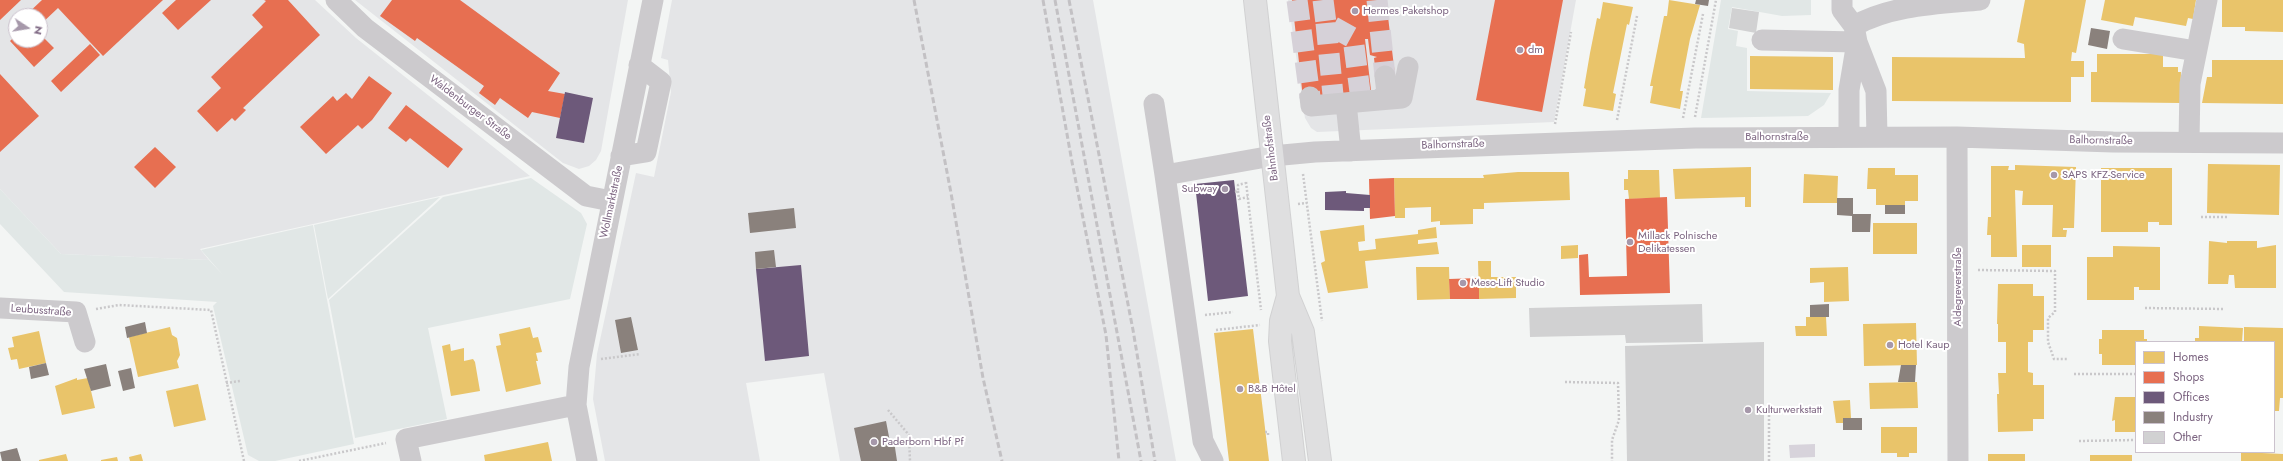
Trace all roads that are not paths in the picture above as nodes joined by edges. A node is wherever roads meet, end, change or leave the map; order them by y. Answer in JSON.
{"nodes":[{"id":1,"x":336,"y":0,"type":"edge"},
{"id":2,"x":653,"y":0,"type":"edge"},
{"id":3,"x":1255,"y":0,"type":"edge"},
{"id":4,"x":1842,"y":0,"type":"edge"},
{"id":5,"x":1980,"y":0,"type":"edge"},
{"id":6,"x":2207,"y":0,"type":"edge"},
{"id":7,"x":1856,"y":34,"type":"junction"},
{"id":8,"x":2123,"y":39,"type":"dead end"},
{"id":9,"x":1762,"y":40,"type":"dead end"},
{"id":10,"x":2196,"y":51,"type":"junction"},
{"id":11,"x":1408,"y":67,"type":"dead end"},
{"id":12,"x":1360,"y":96,"type":"junction"},
{"id":13,"x":1310,"y":97,"type":"dead end"},
{"id":14,"x":1154,"y":104,"type":"dead end"},
{"id":15,"x":1849,"y":137,"type":"junction"},
{"id":16,"x":1876,"y":137,"type":"junction"},
{"id":17,"x":1957,"y":137,"type":"junction"},
{"id":18,"x":2189,"y":142,"type":"junction"},
{"id":19,"x":2283,"y":143,"type":"edge"},
{"id":20,"x":1350,"y":151,"type":"junction"},
{"id":21,"x":1272,"y":156,"type":"junction"},
{"id":22,"x":1165,"y":175,"type":"junction"},
{"id":23,"x":611,"y":201,"type":"junction"},
{"id":24,"x":1288,"y":296,"type":"junction"},
{"id":25,"x":0,"y":308,"type":"edge"},
{"id":26,"x":85,"y":342,"type":"dead end"},
{"id":27,"x":576,"y":404,"type":"junction"},
{"id":28,"x":411,"y":461,"type":"edge"},
{"id":29,"x":587,"y":461,"type":"edge"},
{"id":30,"x":1213,"y":461,"type":"edge"},
{"id":31,"x":1294,"y":461,"type":"edge"},
{"id":32,"x":1320,"y":461,"type":"edge"},
{"id":33,"x":1958,"y":461,"type":"edge"}],
"edges":[{"from":1,"to":23,"type":"street","name":"Waldenburger Straße"},
{"from":2,"to":23,"type":"street","name":"Wollmarktstraße"},
{"from":3,"to":21,"type":"main road","name":"Bahnhofstraße"},
{"from":4,"to":7,"type":"street"},
{"from":5,"to":7,"type":"street"},
{"from":6,"to":10,"type":"street"},
{"from":7,"to":9,"type":"street"},
{"from":7,"to":15,"type":"street"},
{"from":7,"to":16,"type":"street"},
{"from":8,"to":10,"type":"street"},
{"from":10,"to":18,"type":"street"},
{"from":11,"to":12,"type":"street"},
{"from":12,"to":13,"type":"street"},
{"from":12,"to":20,"type":"street"},
{"from":14,"to":22,"type":"street"},
{"from":15,"to":16,"type":"street","name":"Balhornstraße"},
{"from":15,"to":20,"type":"street","name":"Balhornstraße"},
{"from":16,"to":17,"type":"street","name":"Balhornstraße"},
{"from":17,"to":18,"type":"street","name":"Balhornstraße"},
{"from":17,"to":33,"type":"street","name":"Aldegreverstraße"},
{"from":18,"to":19,"type":"street","name":"Balhornstraße"},
{"from":20,"to":21,"type":"street","name":"Balhornstraße"},
{"from":21,"to":22,"type":"street","name":"Balhornstraße"},
{"from":21,"to":24,"type":"main road","name":"Bahnhofstraße"},
{"from":22,"to":30,"type":"street"},
{"from":23,"to":27,"type":"street","name":"Wollmarktstraße"},
{"from":24,"to":31,"type":"main road","name":"Bahnhofstraße"},
{"from":24,"to":32,"type":"main road","name":"Bahnhofstraße"},
{"from":25,"to":26,"type":"street","name":"Leubusstraße"},
{"from":27,"to":28,"type":"street"},
{"from":27,"to":29,"type":"street","name":"Wollmarktstraße"}]}
